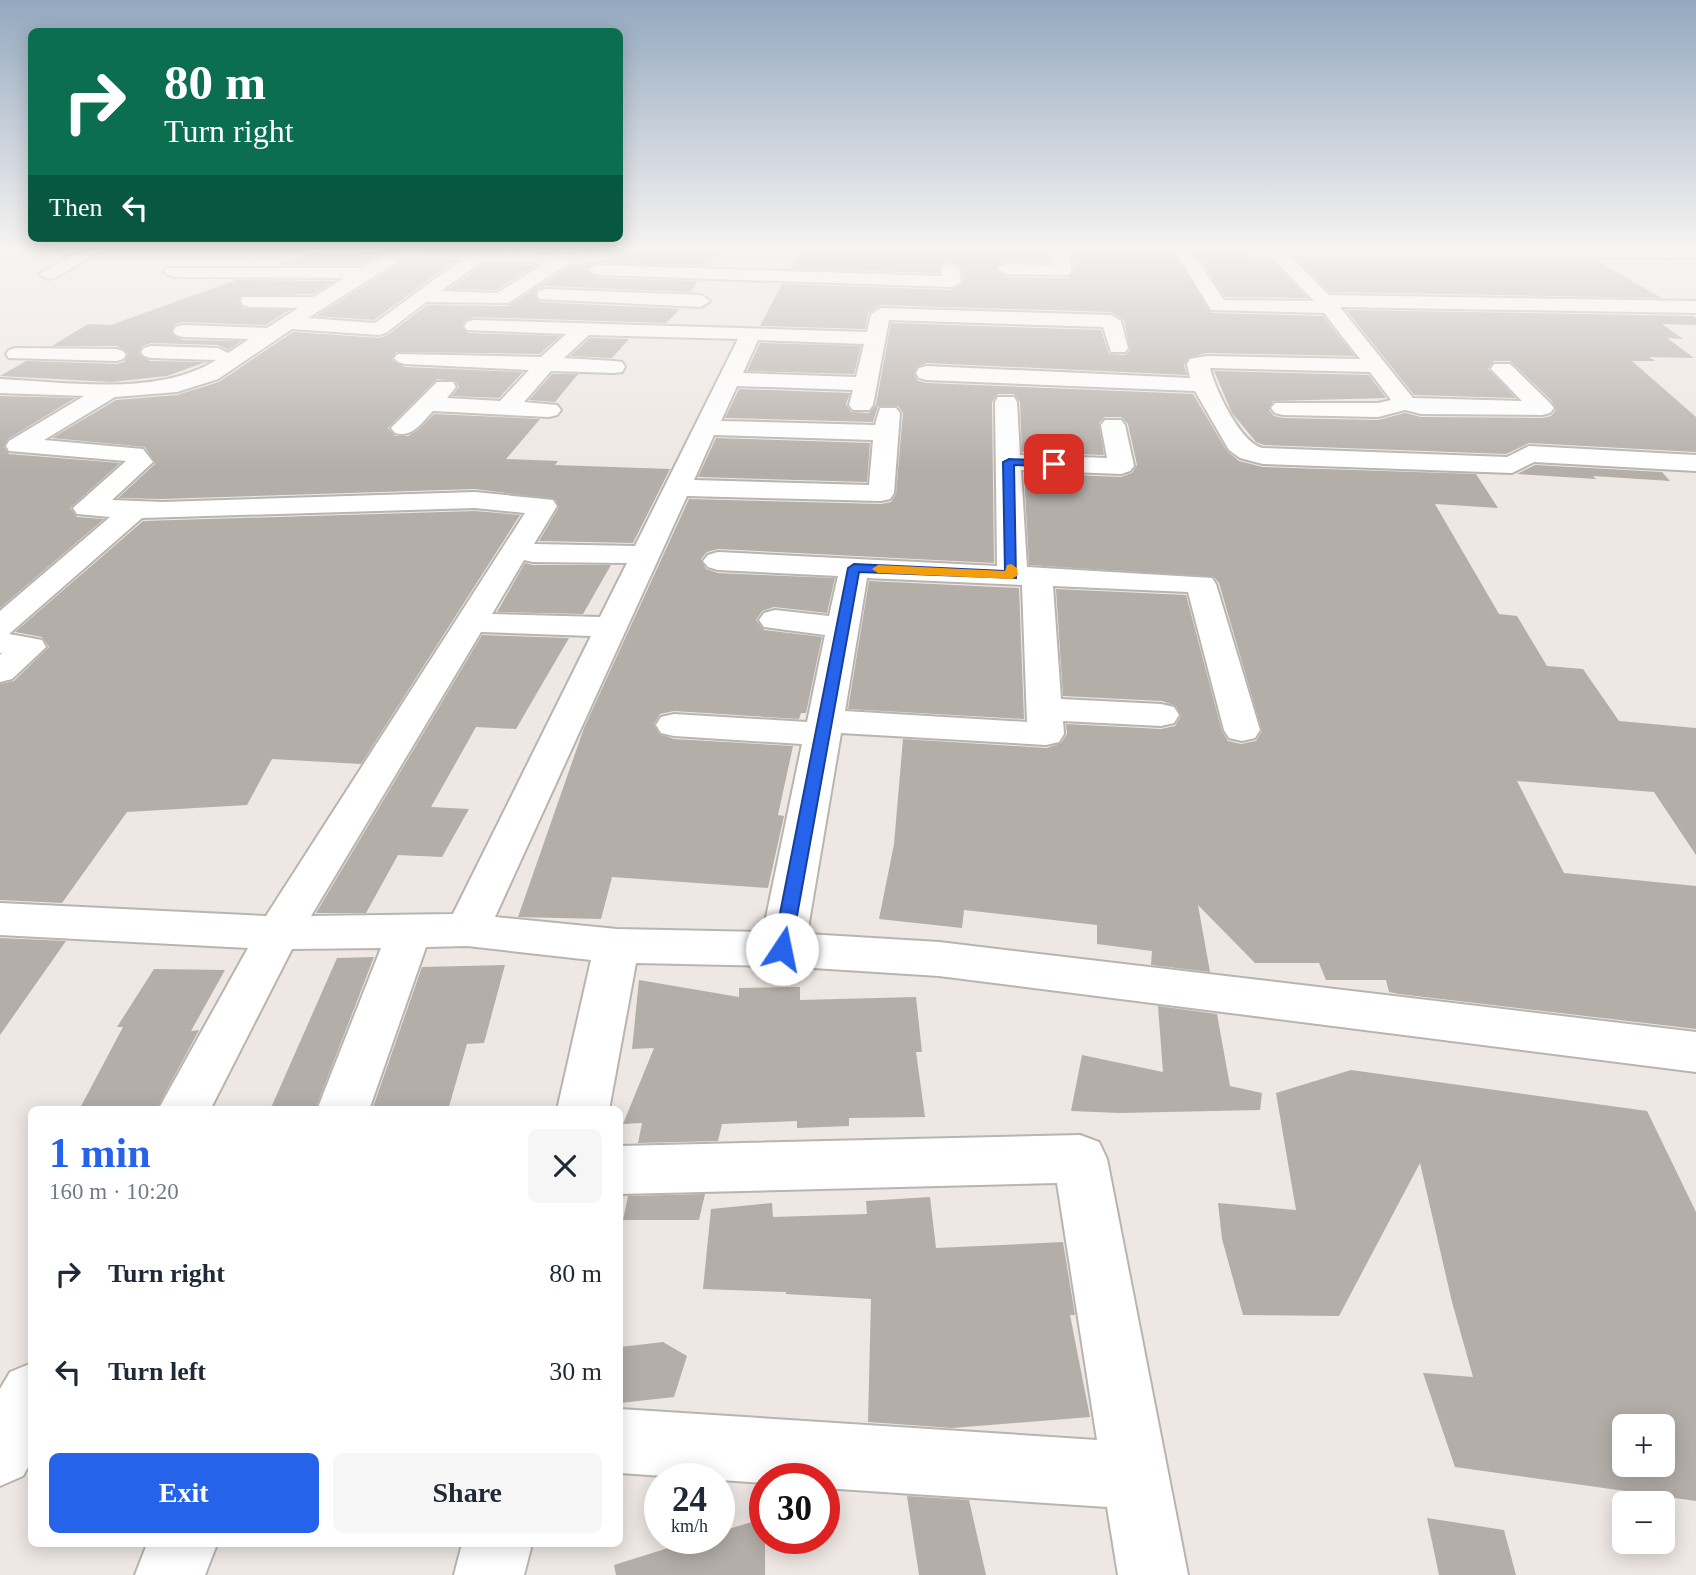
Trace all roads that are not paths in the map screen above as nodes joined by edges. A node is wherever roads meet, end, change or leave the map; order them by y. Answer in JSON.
{"nodes":[{"id":1,"x":290,"y":322,"type":"edge"},
{"id":2,"x":386,"y":322,"type":"edge"},
{"id":3,"x":690,"y":322,"type":"edge"},
{"id":4,"x":879,"y":322,"type":"edge"},
{"id":5,"x":959,"y":322,"type":"edge"},
{"id":6,"x":1083,"y":322,"type":"edge"},
{"id":7,"x":1111,"y":322,"type":"edge"},
{"id":8,"x":1341,"y":322,"type":"edge"},
{"id":9,"x":474,"y":326,"type":"dead end"},
{"id":10,"x":584,"y":328,"type":"junction"},
{"id":11,"x":281,"y":329,"type":"junction"},
{"id":12,"x":379,"y":329,"type":"junction"},
{"id":13,"x":686,"y":330,"type":"junction"},
{"id":14,"x":183,"y":331,"type":"dead end"},
{"id":15,"x":407,"y":332,"type":"dead end"},
{"id":16,"x":52,"y":335,"type":"dead end"},
{"id":17,"x":750,"y":335,"type":"junction"},
{"id":18,"x":876,"y":338,"type":"junction"},
{"id":19,"x":1118,"y":348,"type":"dead end"},
{"id":20,"x":351,"y":349,"type":"dead end"},
{"id":21,"x":151,"y":352,"type":"dead end"},
{"id":22,"x":116,"y":355,"type":"dead end"},
{"id":23,"x":241,"y":355,"type":"junction"},
{"id":24,"x":8,"y":358,"type":"edge"},
{"id":25,"x":405,"y":358,"type":"dead end"},
{"id":26,"x":544,"y":366,"type":"junction"},
{"id":27,"x":1375,"y":366,"type":"junction"},
{"id":28,"x":614,"y":367,"type":"dead end"},
{"id":29,"x":1502,"y":369,"type":"dead end"},
{"id":30,"x":927,"y":373,"type":"dead end"},
{"id":31,"x":728,"y":379,"type":"junction"},
{"id":32,"x":1203,"y":385,"type":"junction"},
{"id":33,"x":0,"y":386,"type":"edge"},
{"id":34,"x":446,"y":386,"type":"dead end"},
{"id":35,"x":110,"y":390,"type":"junction"},
{"id":36,"x":1006,"y":402,"type":"dead end"},
{"id":37,"x":1405,"y":402,"type":"junction"},
{"id":38,"x":428,"y":404,"type":"junction"},
{"id":39,"x":506,"y":408,"type":"junction"},
{"id":40,"x":1283,"y":408,"type":"dead end"},
{"id":41,"x":549,"y":410,"type":"dead end"},
{"id":42,"x":1113,"y":425,"type":"dead end"},
{"id":43,"x":403,"y":428,"type":"dead end"},
{"id":44,"x":705,"y":429,"type":"junction"},
{"id":45,"x":9,"y":446,"type":"edge"},
{"id":46,"x":1009,"y":462,"type":"junction"},
{"id":47,"x":1696,"y":463,"type":"edge"},
{"id":48,"x":677,"y":488,"type":"junction"},
{"id":49,"x":136,"y":509,"type":"junction"},
{"id":50,"x":533,"y":554,"type":"dead end"},
{"id":51,"x":645,"y":555,"type":"junction"},
{"id":52,"x":718,"y":561,"type":"dead end"},
{"id":53,"x":854,"y":568,"type":"junction"},
{"id":54,"x":1024,"y":576,"type":"junction"},
{"id":55,"x":775,"y":620,"type":"dead end"},
{"id":56,"x":484,"y":623,"type":"dead end"},
{"id":57,"x":0,"y":626,"type":"edge"},
{"id":58,"x":611,"y":626,"type":"junction"},
{"id":59,"x":843,"y":627,"type":"junction"},
{"id":60,"x":0,"y":643,"type":"edge"},
{"id":61,"x":0,"y":672,"type":"edge"},
{"id":62,"x":1044,"y":709,"type":"junction"},
{"id":63,"x":1161,"y":715,"type":"dead end"},
{"id":64,"x":674,"y":725,"type":"dead end"},
{"id":65,"x":824,"y":728,"type":"junction"},
{"id":66,"x":1242,"y":730,"type":"dead end"},
{"id":67,"x":0,"y":919,"type":"edge"},
{"id":68,"x":467,"y":930,"type":"junction"},
{"id":69,"x":278,"y":933,"type":"junction"},
{"id":70,"x":409,"y":933,"type":"junction"},
{"id":71,"x":617,"y":946,"type":"junction"},
{"id":72,"x":782,"y":949,"type":"junction"},
{"id":73,"x":1696,"y":1052,"type":"edge"},
{"id":74,"x":186,"y":1106,"type":"edge"},
{"id":75,"x":345,"y":1106,"type":"edge"},
{"id":76,"x":584,"y":1106,"type":"edge"},
{"id":77,"x":623,"y":1170,"type":"edge"},
{"id":78,"x":28,"y":1401,"type":"edge"},
{"id":79,"x":623,"y":1441,"type":"edge"},
{"id":80,"x":0,"y":1453,"type":"edge"},
{"id":81,"x":1137,"y":1476,"type":"junction"},
{"id":82,"x":181,"y":1547,"type":"edge"},
{"id":83,"x":496,"y":1547,"type":"edge"},
{"id":84,"x":170,"y":1575,"type":"edge"},
{"id":85,"x":489,"y":1575,"type":"edge"},
{"id":86,"x":1153,"y":1575,"type":"edge"}],
"edges":[{"from":1,"to":11,"type":"street"},
{"from":2,"to":12,"type":"street"},
{"from":3,"to":13,"type":"street"},
{"from":4,"to":18,"type":"street"},
{"from":5,"to":6,"type":"street"},
{"from":7,"to":19,"type":"street"},
{"from":8,"to":27,"type":"street"},
{"from":9,"to":10,"type":"street"},
{"from":10,"to":13,"type":"street"},
{"from":10,"to":26,"type":"street"},
{"from":11,"to":12,"type":"street"},
{"from":11,"to":14,"type":"street"},
{"from":11,"to":23,"type":"street"},
{"from":12,"to":15,"type":"street"},
{"from":12,"to":20,"type":"street"},
{"from":13,"to":17,"type":"street"},
{"from":16,"to":24,"type":"street"},
{"from":17,"to":18,"type":"street"},
{"from":17,"to":31,"type":"street"},
{"from":18,"to":31,"type":"street"},
{"from":21,"to":23,"type":"street"},
{"from":22,"to":24,"type":"street"},
{"from":23,"to":35,"type":"street"},
{"from":25,"to":26,"type":"street"},
{"from":26,"to":28,"type":"street"},
{"from":26,"to":39,"type":"street"},
{"from":27,"to":32,"type":"street"},
{"from":27,"to":37,"type":"street"},
{"from":29,"to":37,"type":"street"},
{"from":30,"to":32,"type":"street"},
{"from":31,"to":44,"type":"street"},
{"from":32,"to":47,"type":"street"},
{"from":33,"to":35,"type":"street"},
{"from":34,"to":38,"type":"street"},
{"from":35,"to":45,"type":"street"},
{"from":36,"to":46,"type":"street"},
{"from":37,"to":40,"type":"street"},
{"from":38,"to":39,"type":"street"},
{"from":38,"to":43,"type":"street"},
{"from":39,"to":41,"type":"street"},
{"from":42,"to":46,"type":"street"},
{"from":44,"to":48,"type":"street"},
{"from":44,"to":48,"type":"street"},
{"from":45,"to":49,"type":"street"},
{"from":46,"to":54,"type":"street"},
{"from":48,"to":51,"type":"street"},
{"from":49,"to":57,"type":"street"},
{"from":49,"to":69,"type":"street"},
{"from":50,"to":51,"type":"street"},
{"from":51,"to":58,"type":"street"},
{"from":52,"to":53,"type":"street"},
{"from":53,"to":54,"type":"street"},
{"from":53,"to":59,"type":"street"},
{"from":54,"to":62,"type":"street"},
{"from":54,"to":66,"type":"street"},
{"from":55,"to":59,"type":"street"},
{"from":56,"to":58,"type":"street"},
{"from":58,"to":68,"type":"street"},
{"from":59,"to":65,"type":"street"},
{"from":60,"to":61,"type":"street"},
{"from":62,"to":63,"type":"street"},
{"from":62,"to":65,"type":"street"},
{"from":64,"to":65,"type":"street"},
{"from":65,"to":72,"type":"street"},
{"from":67,"to":69,"type":"street"},
{"from":68,"to":70,"type":"street"},
{"from":68,"to":71,"type":"street"},
{"from":69,"to":70,"type":"street"},
{"from":69,"to":74,"type":"street"},
{"from":70,"to":75,"type":"street"},
{"from":71,"to":72,"type":"street"},
{"from":71,"to":76,"type":"street"},
{"from":72,"to":73,"type":"street"},
{"from":77,"to":81,"type":"street"},
{"from":78,"to":80,"type":"street"},
{"from":79,"to":81,"type":"street"},
{"from":81,"to":86,"type":"street"},
{"from":82,"to":84,"type":"street"},
{"from":83,"to":85,"type":"street"}]}
